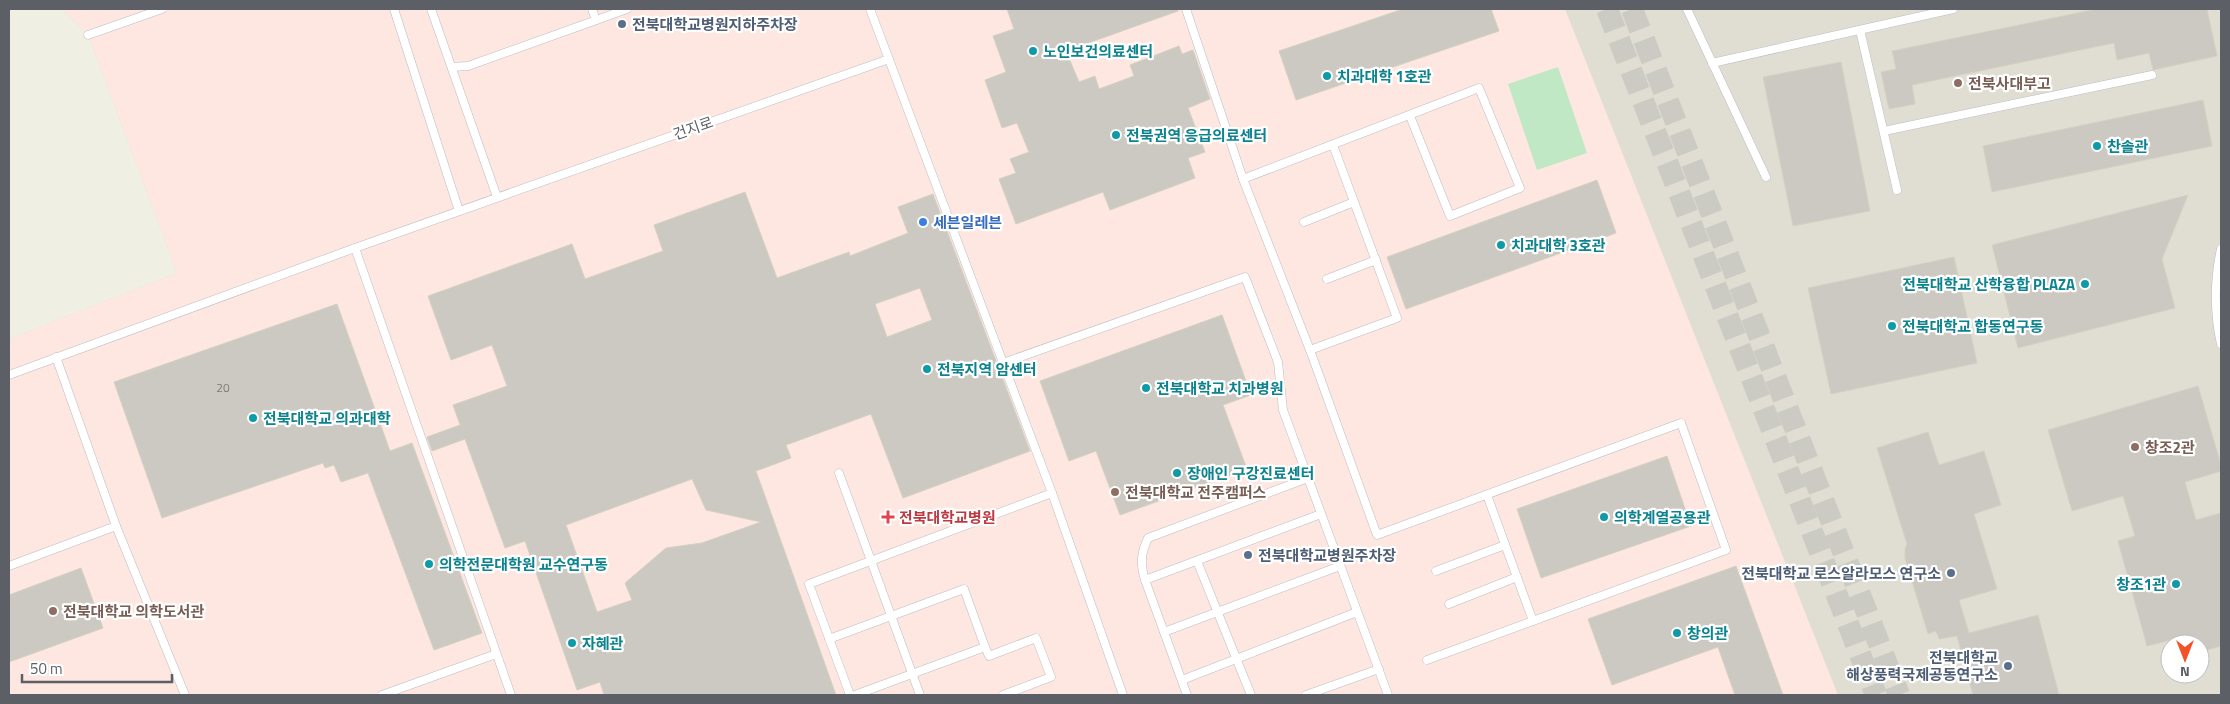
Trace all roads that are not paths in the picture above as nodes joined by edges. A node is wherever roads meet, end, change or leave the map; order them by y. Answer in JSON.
{"nodes":[{"id":1,"x":162,"y":9,"type":"edge"},
{"id":2,"x":394,"y":9,"type":"edge"},
{"id":3,"x":432,"y":9,"type":"edge"},
{"id":4,"x":592,"y":9,"type":"edge"},
{"id":5,"x":626,"y":9,"type":"edge"},
{"id":6,"x":870,"y":9,"type":"edge"},
{"id":7,"x":1186,"y":9,"type":"edge"},
{"id":8,"x":1687,"y":9,"type":"edge"},
{"id":9,"x":1953,"y":9,"type":"edge"},
{"id":10,"x":596,"y":20,"type":"junction"},
{"id":11,"x":1860,"y":30,"type":"junction"},
{"id":12,"x":88,"y":35,"type":"dead end"},
{"id":13,"x":889,"y":59,"type":"junction"},
{"id":14,"x":1712,"y":63,"type":"junction"},
{"id":15,"x":452,"y":67,"type":"junction"},
{"id":16,"x":2152,"y":75,"type":"dead end"},
{"id":17,"x":1410,"y":116,"type":"junction"},
{"id":18,"x":1884,"y":131,"type":"junction"},
{"id":19,"x":1333,"y":145,"type":"junction"},
{"id":20,"x":1766,"y":177,"type":"dead end"},
{"id":21,"x":1243,"y":179,"type":"junction"},
{"id":22,"x":1897,"y":190,"type":"dead end"},
{"id":23,"x":496,"y":198,"type":"junction"},
{"id":24,"x":1354,"y":202,"type":"junction"},
{"id":25,"x":459,"y":211,"type":"junction"},
{"id":26,"x":1304,"y":222,"type":"dead end"},
{"id":27,"x":355,"y":248,"type":"junction"},
{"id":28,"x":2221,"y":249,"type":"edge"},
{"id":29,"x":1376,"y":260,"type":"junction"},
{"id":30,"x":1327,"y":279,"type":"dead end"},
{"id":31,"x":2221,"y":344,"type":"edge"},
{"id":32,"x":1310,"y":350,"type":"junction"},
{"id":33,"x":56,"y":357,"type":"junction"},
{"id":34,"x":1003,"y":363,"type":"junction"},
{"id":35,"x":9,"y":375,"type":"edge"},
{"id":36,"x":839,"y":473,"type":"dead end"},
{"id":37,"x":1308,"y":478,"type":"junction"},
{"id":38,"x":1052,"y":494,"type":"junction"},
{"id":39,"x":1488,"y":496,"type":"junction"},
{"id":40,"x":1321,"y":514,"type":"junction"},
{"id":41,"x":116,"y":526,"type":"junction"},
{"id":42,"x":1505,"y":545,"type":"junction"},
{"id":43,"x":871,"y":561,"type":"junction"},
{"id":44,"x":1197,"y":561,"type":"junction"},
{"id":45,"x":9,"y":566,"type":"edge"},
{"id":46,"x":1340,"y":566,"type":"junction"},
{"id":47,"x":1436,"y":571,"type":"dead end"},
{"id":48,"x":1517,"y":577,"type":"junction"},
{"id":49,"x":1145,"y":580,"type":"junction"},
{"id":50,"x":1450,"y":604,"type":"dead end"},
{"id":51,"x":1217,"y":612,"type":"junction"},
{"id":52,"x":1357,"y":612,"type":"junction"},
{"id":53,"x":891,"y":616,"type":"junction"},
{"id":54,"x":1533,"y":621,"type":"junction"},
{"id":55,"x":1164,"y":632,"type":"junction"},
{"id":56,"x":829,"y":639,"type":"junction"},
{"id":57,"x":985,"y":647,"type":"junction"},
{"id":58,"x":496,"y":654,"type":"junction"},
{"id":59,"x":1236,"y":659,"type":"junction"},
{"id":60,"x":1427,"y":660,"type":"dead end"},
{"id":61,"x":1378,"y":669,"type":"junction"},
{"id":62,"x":912,"y":674,"type":"junction"},
{"id":63,"x":1182,"y":680,"type":"junction"},
{"id":64,"x":185,"y":695,"type":"edge"},
{"id":65,"x":382,"y":695,"type":"edge"},
{"id":66,"x":511,"y":695,"type":"edge"},
{"id":67,"x":850,"y":695,"type":"edge"},
{"id":68,"x":855,"y":695,"type":"edge"},
{"id":69,"x":920,"y":695,"type":"edge"},
{"id":70,"x":1003,"y":695,"type":"edge"},
{"id":71,"x":1124,"y":695,"type":"edge"},
{"id":72,"x":1187,"y":695,"type":"edge"},
{"id":73,"x":1251,"y":695,"type":"edge"},
{"id":74,"x":1306,"y":695,"type":"edge"},
{"id":75,"x":1388,"y":695,"type":"edge"}],
"edges":[{"from":1,"to":12,"type":"lane"},
{"from":2,"to":25,"type":"lane"},
{"from":3,"to":15,"type":"lane"},
{"from":4,"to":10,"type":"lane"},
{"from":5,"to":10,"type":"lane"},
{"from":6,"to":13,"type":"lane"},
{"from":7,"to":21,"type":"lane"},
{"from":8,"to":14,"type":"lane"},
{"from":9,"to":11,"type":"lane"},
{"from":10,"to":15,"type":"lane"},
{"from":11,"to":14,"type":"lane"},
{"from":11,"to":18,"type":"lane"},
{"from":13,"to":23,"type":"lane","name":"건지로"},
{"from":13,"to":34,"type":"lane"},
{"from":14,"to":20,"type":"lane"},
{"from":15,"to":23,"type":"lane"},
{"from":16,"to":18,"type":"lane"},
{"from":17,"to":17,"type":"lane"},
{"from":17,"to":19,"type":"lane"},
{"from":18,"to":22,"type":"lane"},
{"from":19,"to":21,"type":"lane"},
{"from":19,"to":24,"type":"lane"},
{"from":21,"to":32,"type":"lane"},
{"from":23,"to":25,"type":"lane","name":"건지로"},
{"from":24,"to":26,"type":"lane"},
{"from":24,"to":29,"type":"lane"},
{"from":25,"to":27,"type":"lane","name":"건지로"},
{"from":27,"to":33,"type":"lane","name":"건지로"},
{"from":27,"to":58,"type":"lane"},
{"from":28,"to":31,"type":"lane"},
{"from":29,"to":30,"type":"lane"},
{"from":29,"to":32,"type":"lane"},
{"from":32,"to":39,"type":"lane"},
{"from":33,"to":35,"type":"lane","name":"건지로"},
{"from":33,"to":41,"type":"lane"},
{"from":34,"to":37,"type":"lane"},
{"from":34,"to":38,"type":"lane"},
{"from":36,"to":43,"type":"lane"},
{"from":37,"to":40,"type":"lane"},
{"from":37,"to":49,"type":"lane"},
{"from":38,"to":43,"type":"lane"},
{"from":38,"to":71,"type":"lane"},
{"from":39,"to":42,"type":"lane"},
{"from":39,"to":54,"type":"lane"},
{"from":40,"to":44,"type":"lane"},
{"from":40,"to":46,"type":"lane"},
{"from":41,"to":45,"type":"lane"},
{"from":41,"to":64,"type":"lane"},
{"from":42,"to":47,"type":"lane"},
{"from":42,"to":48,"type":"lane"},
{"from":43,"to":53,"type":"lane"},
{"from":43,"to":56,"type":"lane"},
{"from":44,"to":49,"type":"lane"},
{"from":44,"to":51,"type":"lane"},
{"from":46,"to":51,"type":"lane"},
{"from":46,"to":52,"type":"lane"},
{"from":48,"to":50,"type":"lane"},
{"from":48,"to":54,"type":"lane"},
{"from":49,"to":55,"type":"lane"},
{"from":51,"to":55,"type":"lane"},
{"from":51,"to":59,"type":"lane"},
{"from":52,"to":59,"type":"lane"},
{"from":52,"to":61,"type":"lane"},
{"from":53,"to":56,"type":"lane"},
{"from":53,"to":57,"type":"lane"},
{"from":53,"to":62,"type":"lane"},
{"from":54,"to":60,"type":"lane"},
{"from":55,"to":63,"type":"lane"},
{"from":56,"to":67,"type":"lane"},
{"from":57,"to":62,"type":"lane"},
{"from":57,"to":70,"type":"lane"},
{"from":58,"to":65,"type":"lane"},
{"from":58,"to":66,"type":"lane"},
{"from":59,"to":63,"type":"lane"},
{"from":59,"to":73,"type":"lane"},
{"from":61,"to":74,"type":"lane"},
{"from":61,"to":75,"type":"lane"},
{"from":62,"to":68,"type":"lane"},
{"from":62,"to":69,"type":"lane"},
{"from":63,"to":72,"type":"lane"}]}
